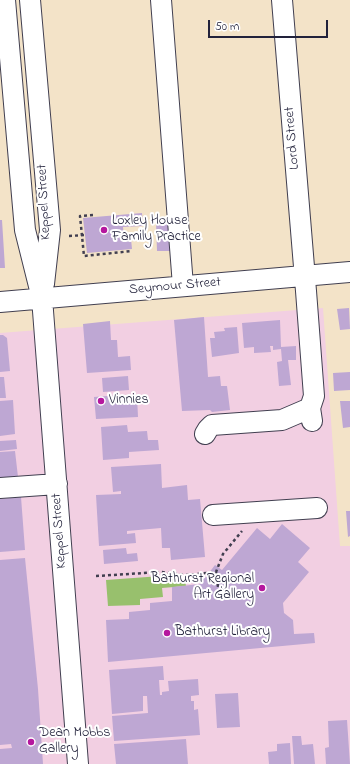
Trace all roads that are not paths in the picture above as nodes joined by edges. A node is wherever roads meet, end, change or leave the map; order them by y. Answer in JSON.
{"nodes":[{"id":1,"x":5,"y":0,"type":"edge"},
{"id":2,"x":161,"y":0,"type":"edge"},
{"id":3,"x":282,"y":0,"type":"edge"},
{"id":4,"x":31,"y":10,"type":"edge"},
{"id":5,"x":3,"y":21,"type":"edge"},
{"id":6,"x":41,"y":130,"type":"junction"},
{"id":7,"x":18,"y":132,"type":"junction"},
{"id":8,"x":350,"y":272,"type":"edge"},
{"id":9,"x":305,"y":276,"type":"junction"},
{"id":10,"x":183,"y":286,"type":"junction"},
{"id":11,"x":42,"y":298,"type":"junction"},
{"id":12,"x":0,"y":302,"type":"edge"},
{"id":13,"x":205,"y":434,"type":"dead end"},
{"id":14,"x":57,"y":484,"type":"junction"},
{"id":15,"x":0,"y":488,"type":"edge"},
{"id":16,"x":317,"y":508,"type":"dead end"},
{"id":17,"x":213,"y":515,"type":"dead end"},
{"id":18,"x":78,"y":764,"type":"edge"}],
"edges":[{"from":1,"to":5,"type":"street","name":"Keppel Street"},
{"from":2,"to":10,"type":"street"},
{"from":3,"to":9,"type":"street","name":"Lord Street"},
{"from":4,"to":5,"type":"street"},
{"from":4,"to":6,"type":"street","name":"Keppel Street"},
{"from":5,"to":7,"type":"street","name":"Keppel Street"},
{"from":6,"to":7,"type":"street"},
{"from":6,"to":11,"type":"street","name":"Keppel Street"},
{"from":7,"to":11,"type":"street","name":"Keppel Street"},
{"from":8,"to":9,"type":"street","name":"Seymour Street"},
{"from":9,"to":10,"type":"street","name":"Seymour Street"},
{"from":9,"to":13,"type":"street","name":"Lord Street"},
{"from":10,"to":11,"type":"street","name":"Seymour Street"},
{"from":11,"to":12,"type":"street","name":"Seymour Street"},
{"from":11,"to":14,"type":"street","name":"Keppel Street"},
{"from":14,"to":15,"type":"street"},
{"from":14,"to":18,"type":"street","name":"Keppel Street"},
{"from":16,"to":17,"type":"street"}]}
